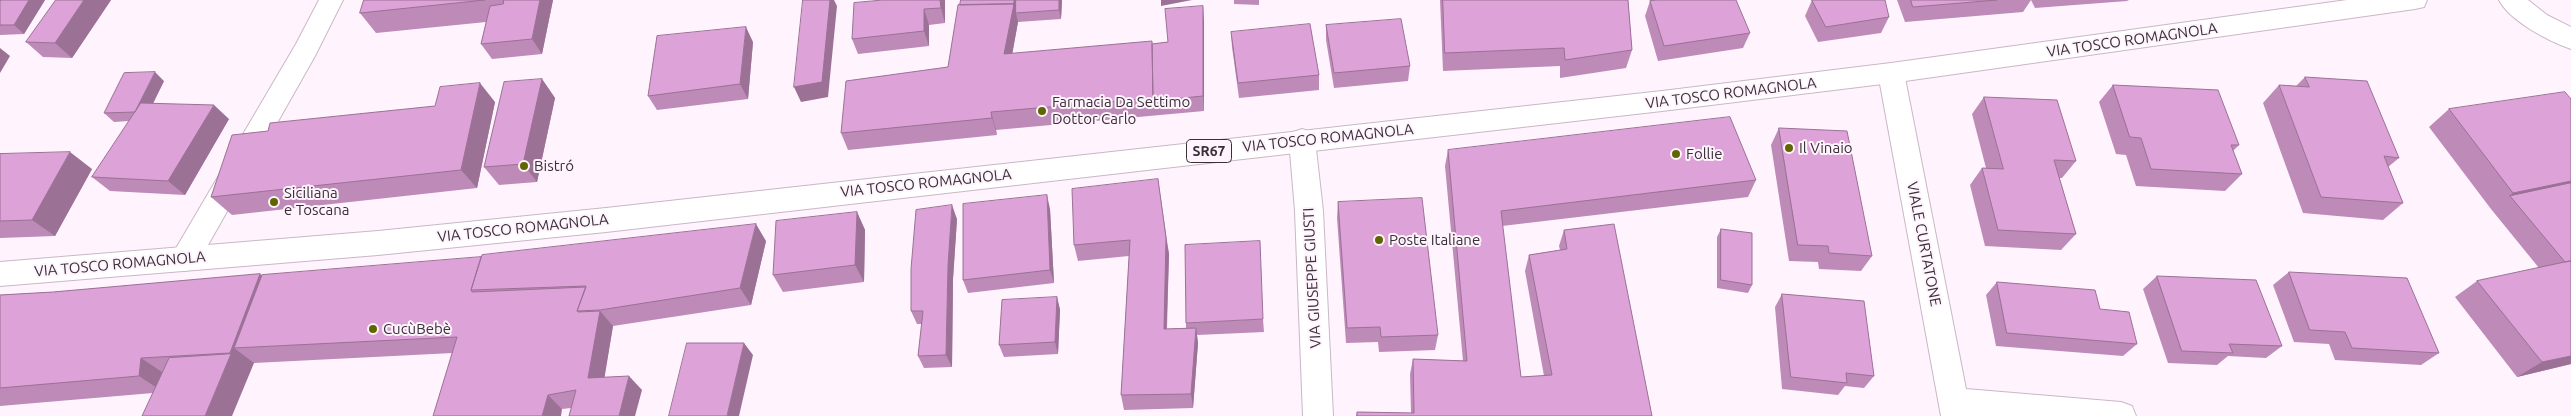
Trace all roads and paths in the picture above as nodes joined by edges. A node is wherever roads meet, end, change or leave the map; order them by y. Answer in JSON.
{"nodes":[{"id":1,"x":330,"y":0,"type":"edge"},
{"id":2,"x":2415,"y":0,"type":"edge"},
{"id":3,"x":2511,"y":0,"type":"edge"},
{"id":4,"x":2571,"y":39,"type":"edge"},
{"id":5,"x":1891,"y":73,"type":"junction"},
{"id":6,"x":1302,"y":140,"type":"junction"},
{"id":7,"x":185,"y":259,"type":"junction"},
{"id":8,"x":0,"y":274,"type":"edge"},
{"id":9,"x":1955,"y":409,"type":"edge"},
{"id":10,"x":1318,"y":416,"type":"edge"},
{"id":11,"x":2121,"y":416,"type":"edge"}],
"edges":[{"from":1,"to":7,"type":"main road"},
{"from":2,"to":5,"type":"main road","name":"VIA TOSCO ROMAGNOLA","number":"SR67"},
{"from":3,"to":4,"type":"main road"},
{"from":5,"to":6,"type":"main road","name":"VIA TOSCO ROMAGNOLA","number":"SR67"},
{"from":5,"to":9,"type":"main road","name":"VIALE CURTATONE"},
{"from":6,"to":7,"type":"main road","name":"VIA TOSCO ROMAGNOLA","number":"SR67"},
{"from":6,"to":10,"type":"main road","name":"VIA GIUSEPPE GIUSTI"},
{"from":7,"to":8,"type":"main road","name":"VIA TOSCO ROMAGNOLA","number":"SR67"},
{"from":9,"to":11,"type":"main road"}]}
